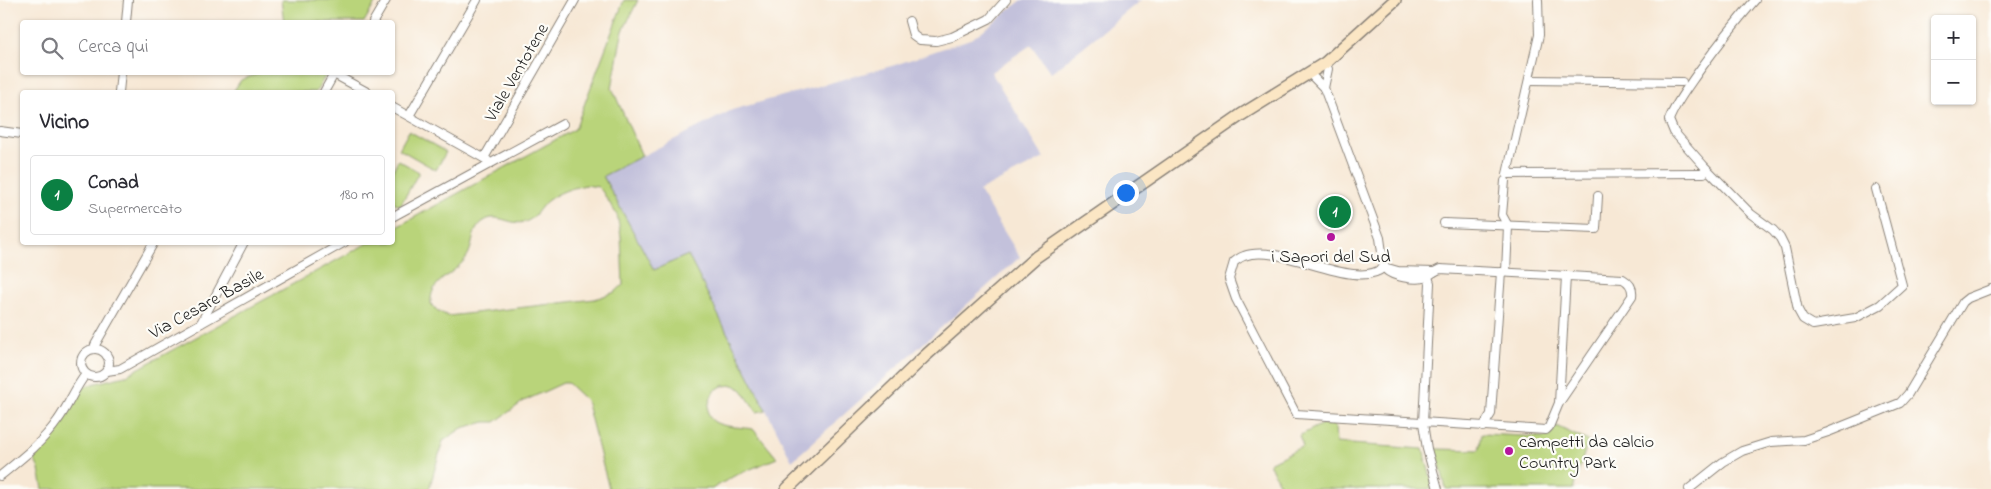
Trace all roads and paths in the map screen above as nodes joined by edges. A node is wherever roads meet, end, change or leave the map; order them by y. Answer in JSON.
{"nodes":[{"id":1,"x":128,"y":0,"type":"edge"},
{"id":2,"x":386,"y":0,"type":"edge"},
{"id":3,"x":477,"y":0,"type":"edge"},
{"id":4,"x":575,"y":0,"type":"edge"},
{"id":5,"x":1395,"y":0,"type":"edge"},
{"id":6,"x":1538,"y":0,"type":"edge"},
{"id":7,"x":1754,"y":0,"type":"edge"},
{"id":8,"x":1004,"y":1,"type":"edge"},
{"id":9,"x":126,"y":20,"type":"edge"},
{"id":10,"x":374,"y":20,"type":"edge"},
{"id":11,"x":909,"y":21,"type":"dead end"},
{"id":12,"x":1325,"y":63,"type":"junction"},
{"id":13,"x":1309,"y":73,"type":"junction"},
{"id":14,"x":121,"y":75,"type":"edge"},
{"id":15,"x":333,"y":75,"type":"edge"},
{"id":16,"x":343,"y":75,"type":"edge"},
{"id":17,"x":1530,"y":80,"type":"junction"},
{"id":18,"x":1682,"y":82,"type":"dead end"},
{"id":19,"x":1324,"y":88,"type":"junction"},
{"id":20,"x":119,"y":90,"type":"edge"},
{"id":21,"x":325,"y":90,"type":"edge"},
{"id":22,"x":364,"y":90,"type":"edge"},
{"id":23,"x":395,"y":109,"type":"edge"},
{"id":24,"x":409,"y":116,"type":"junction"},
{"id":25,"x":563,"y":124,"type":"dead end"},
{"id":26,"x":0,"y":132,"type":"edge"},
{"id":27,"x":20,"y":134,"type":"edge"},
{"id":28,"x":484,"y":158,"type":"junction"},
{"id":29,"x":493,"y":164,"type":"junction"},
{"id":30,"x":1704,"y":173,"type":"dead end"},
{"id":31,"x":1505,"y":181,"type":"dead end"},
{"id":32,"x":1876,"y":189,"type":"dead end"},
{"id":33,"x":1598,"y":196,"type":"dead end"},
{"id":34,"x":395,"y":215,"type":"edge"},
{"id":35,"x":1444,"y":223,"type":"dead end"},
{"id":36,"x":1508,"y":226,"type":"junction"},
{"id":37,"x":152,"y":245,"type":"edge"},
{"id":38,"x":242,"y":245,"type":"edge"},
{"id":39,"x":338,"y":245,"type":"edge"},
{"id":40,"x":1384,"y":267,"type":"junction"},
{"id":41,"x":1503,"y":272,"type":"junction"},
{"id":42,"x":1431,"y":274,"type":"junction"},
{"id":43,"x":1566,"y":276,"type":"junction"},
{"id":44,"x":1991,"y":289,"type":"edge"},
{"id":45,"x":201,"y":323,"type":"junction"},
{"id":46,"x":95,"y":349,"type":"junction"},
{"id":47,"x":107,"y":371,"type":"junction"},
{"id":48,"x":86,"y":374,"type":"junction"},
{"id":49,"x":1559,"y":403,"type":"junction"},
{"id":50,"x":1423,"y":423,"type":"junction"},
{"id":51,"x":1483,"y":427,"type":"junction"},
{"id":52,"x":0,"y":476,"type":"edge"},
{"id":53,"x":787,"y":489,"type":"edge"},
{"id":54,"x":1438,"y":489,"type":"edge"},
{"id":55,"x":1689,"y":489,"type":"edge"}],
"edges":[{"from":1,"to":9,"type":"street"},
{"from":2,"to":10,"type":"street"},
{"from":3,"to":24,"type":"street"},
{"from":4,"to":28,"type":"street","name":"Viale Ventotene"},
{"from":5,"to":12,"type":"street"},
{"from":6,"to":17,"type":"street"},
{"from":7,"to":32,"type":"street"},
{"from":8,"to":11,"type":"street"},
{"from":12,"to":13,"type":"street"},
{"from":12,"to":19,"type":"street"},
{"from":13,"to":19,"type":"street"},
{"from":13,"to":53,"type":"street"},
{"from":14,"to":20,"type":"street"},
{"from":15,"to":21,"type":"street"},
{"from":16,"to":22,"type":"street"},
{"from":17,"to":18,"type":"street"},
{"from":17,"to":30,"type":"street"},
{"from":19,"to":40,"type":"street"},
{"from":23,"to":24,"type":"street"},
{"from":24,"to":28,"type":"street"},
{"from":25,"to":29,"type":"street"},
{"from":26,"to":27,"type":"street"},
{"from":28,"to":29,"type":"street"},
{"from":29,"to":34,"type":"street"},
{"from":31,"to":36,"type":"street"},
{"from":33,"to":36,"type":"street"},
{"from":35,"to":36,"type":"street"},
{"from":36,"to":41,"type":"street"},
{"from":37,"to":46,"type":"street"},
{"from":38,"to":45,"type":"street"},
{"from":39,"to":45,"type":"street","name":"Via Cesare Basile"},
{"from":40,"to":42,"type":"street"},
{"from":40,"to":50,"type":"street"},
{"from":41,"to":42,"type":"street"},
{"from":41,"to":43,"type":"street"},
{"from":41,"to":51,"type":"street"},
{"from":42,"to":50,"type":"street"},
{"from":43,"to":49,"type":"street"},
{"from":43,"to":49,"type":"street"},
{"from":44,"to":55,"type":"street"},
{"from":45,"to":47,"type":"street","name":"Via Cesare Basile"},
{"from":46,"to":47,"type":"street"},
{"from":46,"to":48,"type":"street"},
{"from":47,"to":48,"type":"street"},
{"from":48,"to":52,"type":"street"},
{"from":49,"to":51,"type":"street"},
{"from":50,"to":51,"type":"street"},
{"from":50,"to":54,"type":"street"}]}
